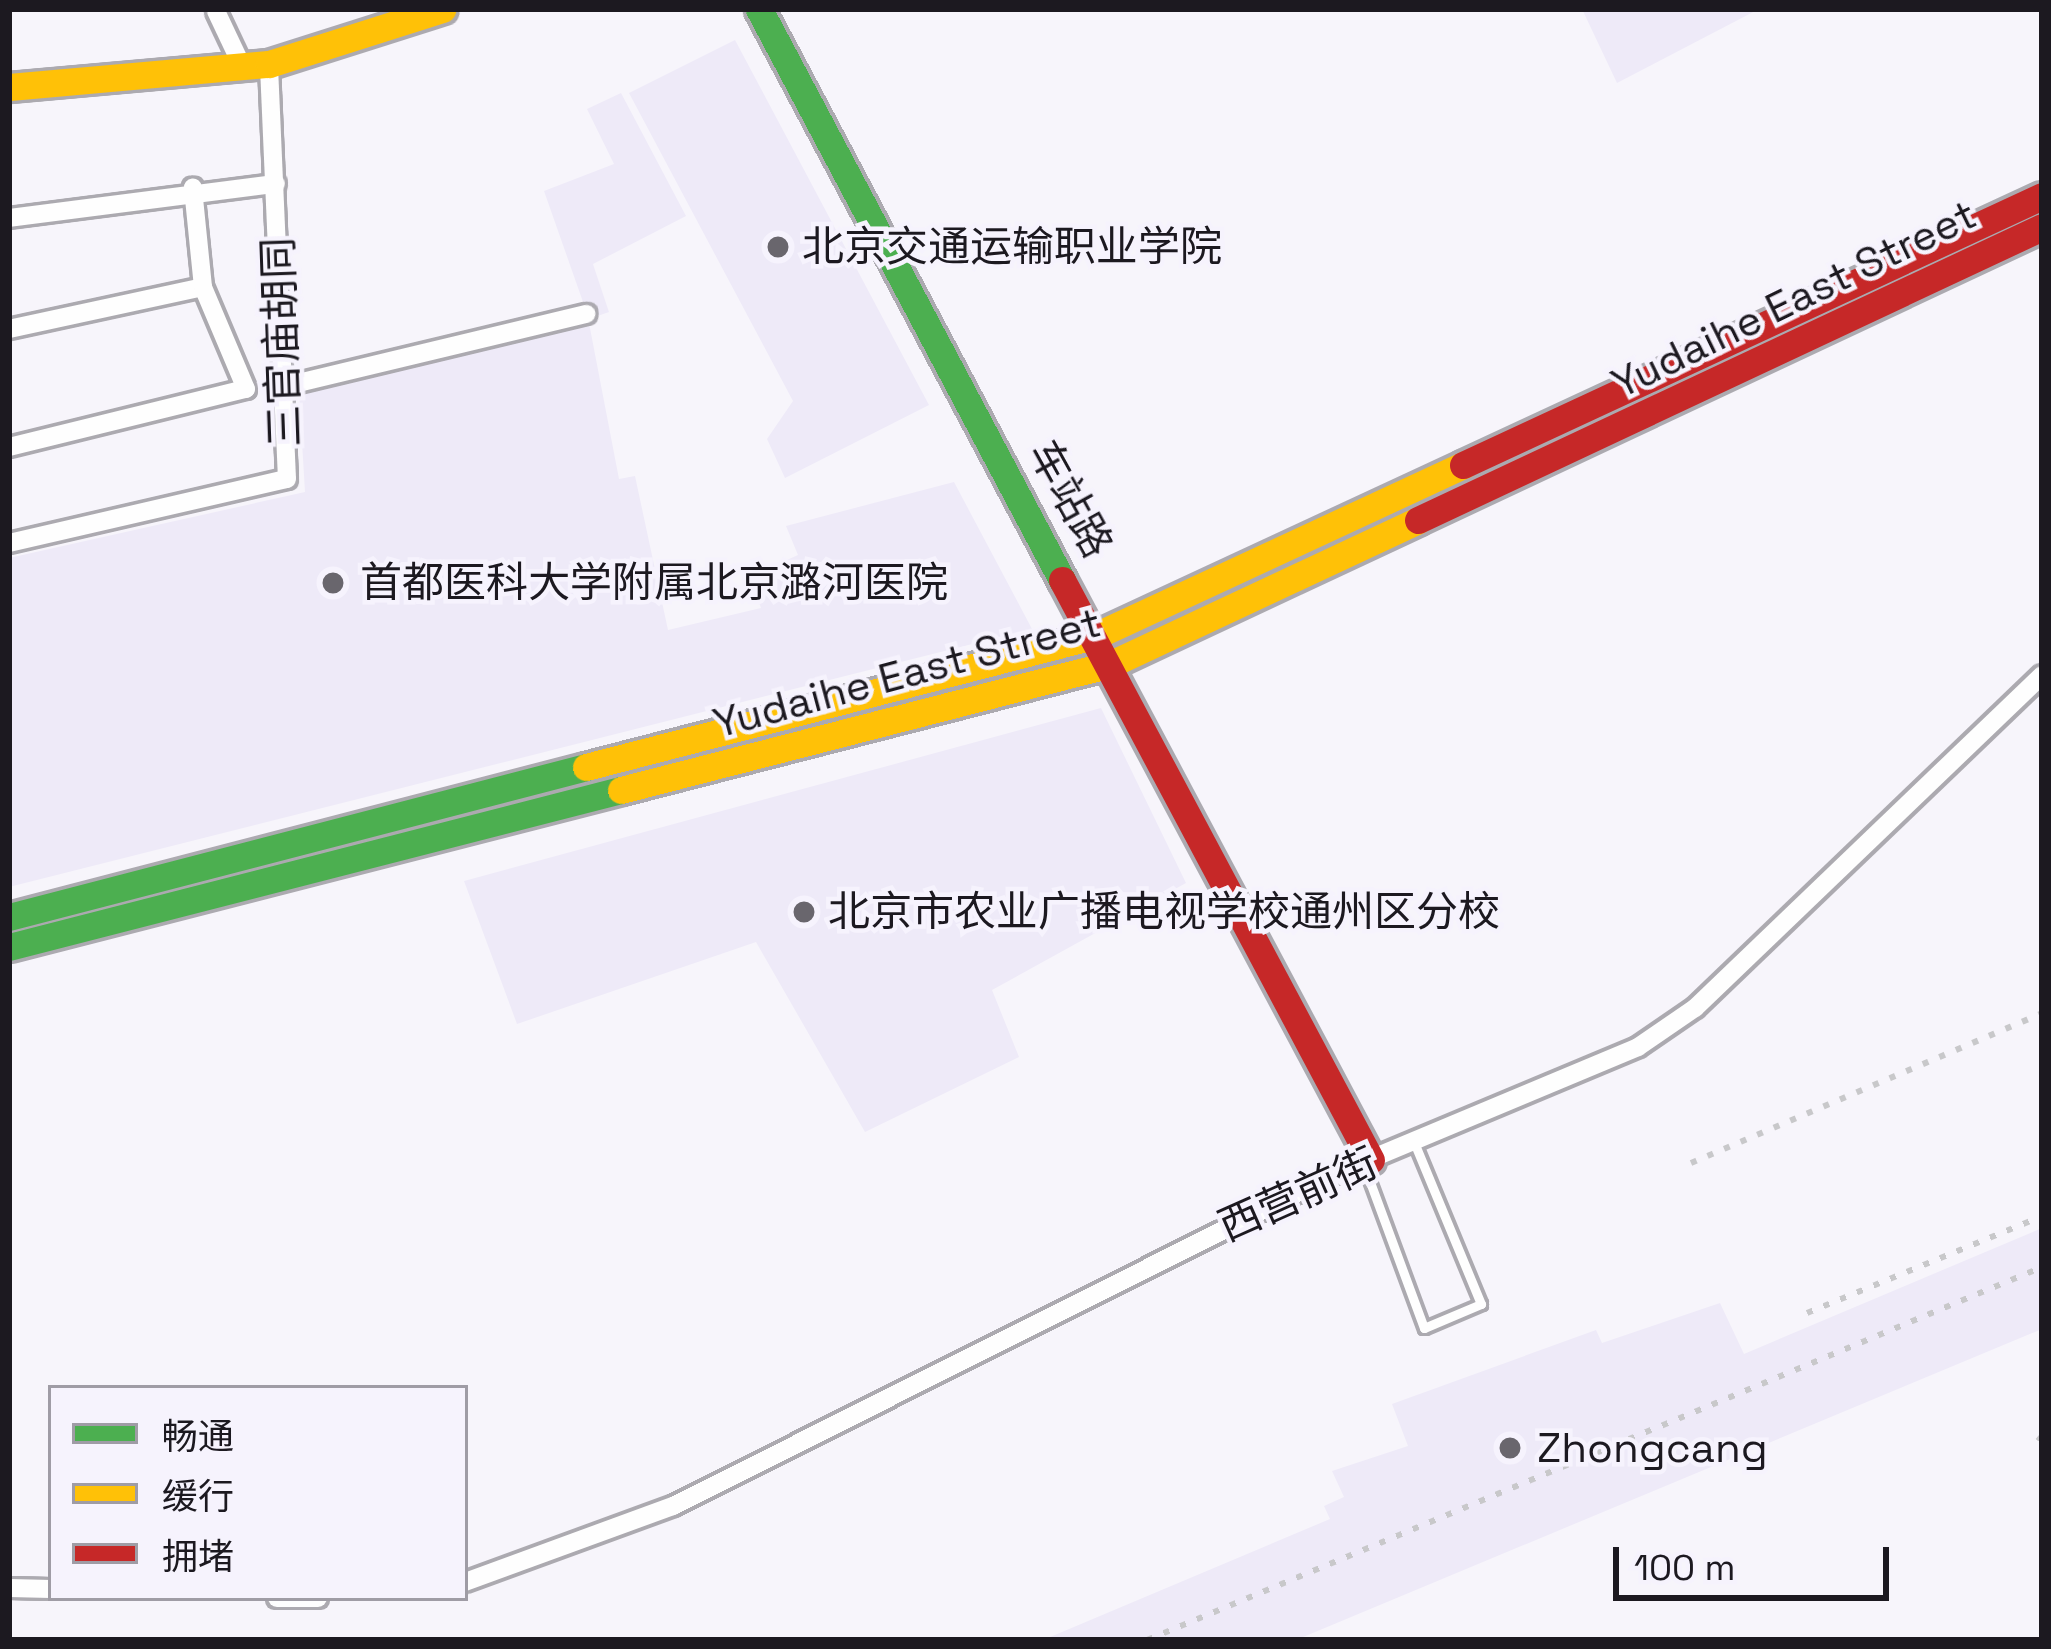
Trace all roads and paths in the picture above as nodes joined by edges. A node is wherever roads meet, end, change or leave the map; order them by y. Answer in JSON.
{"nodes":[{"id":1,"x":759,"y":9,"type":"edge"},
{"id":2,"x":216,"y":11,"type":"edge"},
{"id":3,"x":424,"y":12,"type":"edge"},
{"id":4,"x":255,"y":65,"type":"junction"},
{"id":5,"x":9,"y":87,"type":"edge"},
{"id":6,"x":276,"y":184,"type":"junction"},
{"id":7,"x":193,"y":188,"type":"junction"},
{"id":8,"x":2042,"y":196,"type":"edge"},
{"id":9,"x":9,"y":218,"type":"edge"},
{"id":10,"x":2042,"y":227,"type":"edge"},
{"id":11,"x":203,"y":286,"type":"junction"},
{"id":12,"x":587,"y":314,"type":"dead end"},
{"id":13,"x":9,"y":329,"type":"edge"},
{"id":14,"x":286,"y":386,"type":"junction"},
{"id":15,"x":9,"y":447,"type":"edge"},
{"id":16,"x":9,"y":543,"type":"edge"},
{"id":17,"x":1096,"y":635,"type":"junction"},
{"id":18,"x":1112,"y":664,"type":"junction"},
{"id":19,"x":2042,"y":675,"type":"edge"},
{"id":20,"x":9,"y":916,"type":"edge"},
{"id":21,"x":9,"y":947,"type":"edge"},
{"id":22,"x":1415,"y":1145,"type":"junction"},
{"id":23,"x":1367,"y":1161,"type":"junction"},
{"id":24,"x":468,"y":1581,"type":"edge"},
{"id":25,"x":9,"y":1588,"type":"edge"},
{"id":26,"x":48,"y":1589,"type":"edge"}],
"edges":[{"from":1,"to":17,"type":"main road","name":"车站路"},
{"from":2,"to":4,"type":"street"},
{"from":3,"to":4,"type":"main road"},
{"from":4,"to":5,"type":"main road"},
{"from":4,"to":6,"type":"street","name":"三官庙胡同"},
{"from":6,"to":7,"type":"street"},
{"from":6,"to":14,"type":"street","name":"三官庙胡同"},
{"from":7,"to":9,"type":"street"},
{"from":7,"to":11,"type":"street"},
{"from":8,"to":17,"type":"main road","name":"Yudaihe East Street"},
{"from":10,"to":18,"type":"main road","name":"Yudaihe East Street"},
{"from":11,"to":13,"type":"street"},
{"from":11,"to":15,"type":"street"},
{"from":12,"to":14,"type":"street"},
{"from":14,"to":16,"type":"street","name":"三官庙胡同"},
{"from":17,"to":18,"type":"main road","name":"车站路"},
{"from":17,"to":20,"type":"main road","name":"Yudaihe East Street"},
{"from":18,"to":21,"type":"main road","name":"Yudaihe East Street"},
{"from":18,"to":23,"type":"main road","name":"车站路"},
{"from":19,"to":22,"type":"street","name":"西营前街"},
{"from":22,"to":23,"type":"street","name":"西营前街"},
{"from":22,"to":23,"type":"lane"},
{"from":23,"to":24,"type":"street","name":"西营前街"},
{"from":25,"to":26,"type":"street"}]}
